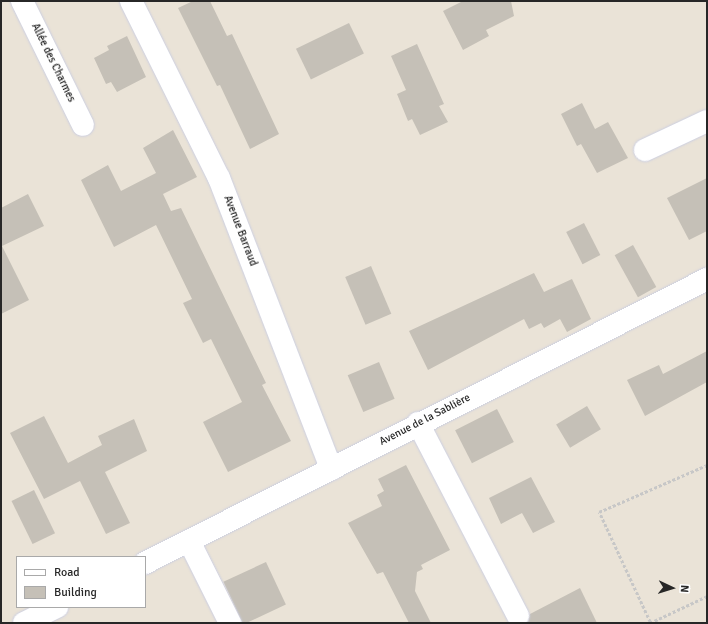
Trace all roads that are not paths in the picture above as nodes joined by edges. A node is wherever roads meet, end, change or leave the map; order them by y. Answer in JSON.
{"nodes":[{"id":1,"x":22,"y":1,"type":"edge"},
{"id":2,"x":131,"y":1,"type":"edge"},
{"id":3,"x":707,"y":121,"type":"edge"},
{"id":4,"x":83,"y":125,"type":"dead end"},
{"id":5,"x":645,"y":150,"type":"dead end"},
{"id":6,"x":707,"y":279,"type":"edge"},
{"id":7,"x":418,"y":423,"type":"junction"},
{"id":8,"x":331,"y":468,"type":"junction"},
{"id":9,"x":190,"y":541,"type":"junction"},
{"id":10,"x":146,"y":563,"type":"edge"},
{"id":11,"x":55,"y":608,"type":"edge"},
{"id":12,"x":518,"y":616,"type":"dead end"},
{"id":13,"x":24,"y":623,"type":"edge"},
{"id":14,"x":230,"y":623,"type":"edge"}],
"edges":[{"from":1,"to":4,"type":"street","name":"Allée des Charmes"},
{"from":2,"to":8,"type":"street","name":"Avenue Barraud"},
{"from":3,"to":5,"type":"street"},
{"from":6,"to":7,"type":"street","name":"Avenue de la Sablière"},
{"from":7,"to":8,"type":"street","name":"Avenue de la Sablière"},
{"from":7,"to":12,"type":"street"},
{"from":8,"to":9,"type":"street","name":"Avenue de la Sablière"},
{"from":9,"to":10,"type":"street","name":"Avenue de la Sablière"},
{"from":9,"to":14,"type":"street"},
{"from":11,"to":13,"type":"street"}]}
